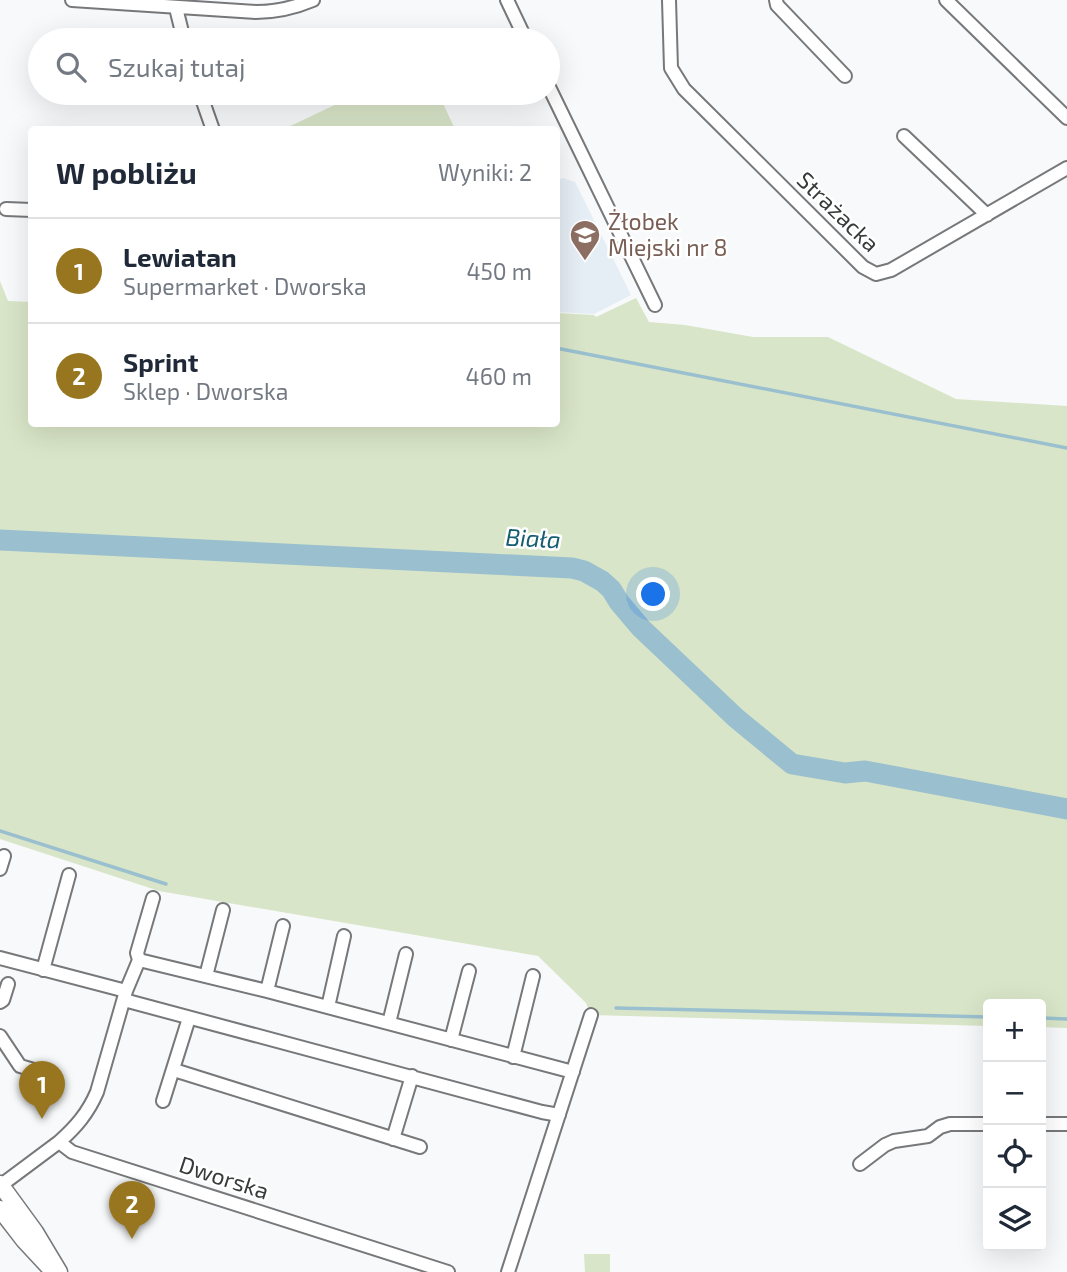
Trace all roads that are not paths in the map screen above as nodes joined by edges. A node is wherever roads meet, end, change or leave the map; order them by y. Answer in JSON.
{"nodes":[{"id":1,"x":72,"y":0,"type":"edge"},
{"id":2,"x":313,"y":0,"type":"edge"},
{"id":3,"x":507,"y":0,"type":"edge"},
{"id":4,"x":669,"y":0,"type":"edge"},
{"id":5,"x":776,"y":0,"type":"edge"},
{"id":6,"x":946,"y":0,"type":"edge"},
{"id":7,"x":176,"y":8,"type":"junction"},
{"id":8,"x":181,"y":28,"type":"edge"},
{"id":9,"x":520,"y":28,"type":"edge"},
{"id":10,"x":845,"y":76,"type":"dead end"},
{"id":11,"x":205,"y":105,"type":"edge"},
{"id":12,"x":558,"y":105,"type":"edge"},
{"id":13,"x":1067,"y":118,"type":"edge"},
{"id":14,"x":212,"y":126,"type":"edge"},
{"id":15,"x":904,"y":136,"type":"dead end"},
{"id":16,"x":1067,"y":169,"type":"edge"},
{"id":17,"x":6,"y":209,"type":"dead end"},
{"id":18,"x":28,"y":211,"type":"edge"},
{"id":19,"x":987,"y":215,"type":"junction"},
{"id":20,"x":655,"y":305,"type":"dead end"},
{"id":21,"x":69,"y":875,"type":"dead end"},
{"id":22,"x":153,"y":898,"type":"dead end"},
{"id":23,"x":223,"y":911,"type":"dead end"},
{"id":24,"x":283,"y":926,"type":"dead end"},
{"id":25,"x":344,"y":936,"type":"dead end"},
{"id":26,"x":406,"y":954,"type":"dead end"},
{"id":27,"x":0,"y":958,"type":"edge"},
{"id":28,"x":139,"y":960,"type":"junction"},
{"id":29,"x":43,"y":970,"type":"junction"},
{"id":30,"x":469,"y":971,"type":"dead end"},
{"id":31,"x":206,"y":976,"type":"junction"},
{"id":32,"x":533,"y":976,"type":"dead end"},
{"id":33,"x":8,"y":984,"type":"dead end"},
{"id":34,"x":267,"y":991,"type":"junction"},
{"id":35,"x":125,"y":995,"type":"junction"},
{"id":36,"x":0,"y":1002,"type":"edge"},
{"id":37,"x":328,"y":1007,"type":"junction"},
{"id":38,"x":591,"y":1015,"type":"dead end"},
{"id":39,"x":189,"y":1018,"type":"junction"},
{"id":40,"x":389,"y":1023,"type":"junction"},
{"id":41,"x":0,"y":1036,"type":"edge"},
{"id":42,"x":451,"y":1040,"type":"junction"},
{"id":43,"x":513,"y":1057,"type":"junction"},
{"id":44,"x":174,"y":1070,"type":"junction"},
{"id":45,"x":573,"y":1072,"type":"junction"},
{"id":46,"x":44,"y":1073,"type":"dead end"},
{"id":47,"x":412,"y":1076,"type":"junction"},
{"id":48,"x":163,"y":1101,"type":"dead end"},
{"id":49,"x":559,"y":1115,"type":"junction"},
{"id":50,"x":1046,"y":1124,"type":"edge"},
{"id":51,"x":1067,"y":1124,"type":"edge"},
{"id":52,"x":983,"y":1125,"type":"edge"},
{"id":53,"x":393,"y":1139,"type":"junction"},
{"id":54,"x":59,"y":1142,"type":"junction"},
{"id":55,"x":420,"y":1147,"type":"dead end"},
{"id":56,"x":860,"y":1164,"type":"dead end"},
{"id":57,"x":0,"y":1185,"type":"edge"},
{"id":58,"x":0,"y":1209,"type":"edge"},
{"id":59,"x":57,"y":1272,"type":"edge"},
{"id":60,"x":448,"y":1272,"type":"edge"},
{"id":61,"x":508,"y":1272,"type":"edge"}],
"edges":[{"from":1,"to":7,"type":"street"},
{"from":2,"to":7,"type":"street"},
{"from":3,"to":9,"type":"street"},
{"from":4,"to":19,"type":"street","name":"Strażacka"},
{"from":5,"to":10,"type":"street"},
{"from":6,"to":13,"type":"street"},
{"from":7,"to":8,"type":"street"},
{"from":11,"to":14,"type":"street"},
{"from":12,"to":20,"type":"street"},
{"from":15,"to":19,"type":"street"},
{"from":16,"to":19,"type":"street","name":"Strażacka"},
{"from":17,"to":18,"type":"street"},
{"from":21,"to":29,"type":"street"},
{"from":22,"to":28,"type":"street"},
{"from":23,"to":31,"type":"street"},
{"from":24,"to":34,"type":"street"},
{"from":25,"to":37,"type":"street"},
{"from":26,"to":40,"type":"street"},
{"from":27,"to":29,"type":"street"},
{"from":28,"to":31,"type":"street"},
{"from":28,"to":35,"type":"street"},
{"from":29,"to":35,"type":"street"},
{"from":30,"to":42,"type":"street"},
{"from":31,"to":34,"type":"street"},
{"from":32,"to":43,"type":"street"},
{"from":33,"to":36,"type":"street"},
{"from":34,"to":37,"type":"street"},
{"from":35,"to":39,"type":"street"},
{"from":35,"to":54,"type":"street"},
{"from":37,"to":40,"type":"street"},
{"from":38,"to":45,"type":"street"},
{"from":39,"to":44,"type":"street"},
{"from":39,"to":47,"type":"street"},
{"from":40,"to":42,"type":"street"},
{"from":41,"to":46,"type":"street"},
{"from":42,"to":43,"type":"street"},
{"from":43,"to":45,"type":"street"},
{"from":44,"to":48,"type":"street"},
{"from":44,"to":53,"type":"street"},
{"from":45,"to":49,"type":"street"},
{"from":47,"to":49,"type":"street"},
{"from":47,"to":53,"type":"street"},
{"from":49,"to":61,"type":"street"},
{"from":50,"to":51,"type":"street"},
{"from":52,"to":56,"type":"street"},
{"from":53,"to":55,"type":"street"},
{"from":54,"to":57,"type":"street"},
{"from":54,"to":60,"type":"street","name":"Dworska"},
{"from":57,"to":59,"type":"street"},
{"from":58,"to":59,"type":"street"}]}
